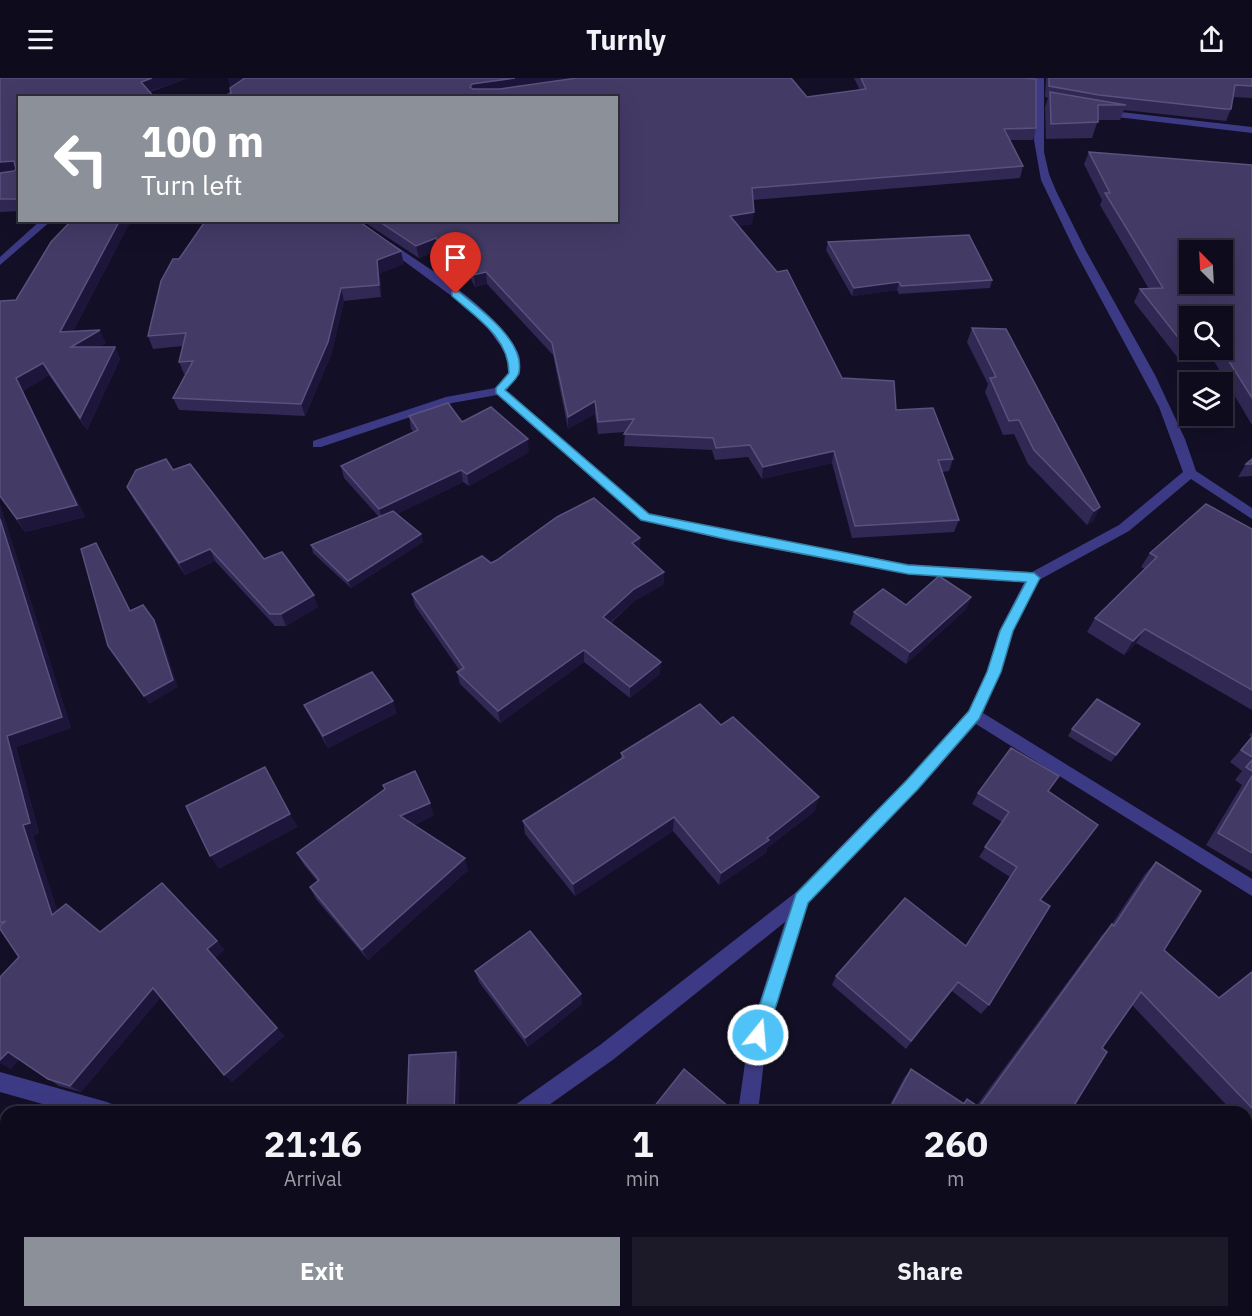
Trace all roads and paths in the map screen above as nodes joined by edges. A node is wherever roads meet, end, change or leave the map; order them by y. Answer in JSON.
{"nodes":[{"id":1,"x":259,"y":78,"type":"edge"},
{"id":2,"x":1036,"y":84,"type":"edge"},
{"id":3,"x":228,"y":96,"type":"edge"},
{"id":4,"x":1095,"y":112,"type":"edge"},
{"id":5,"x":1252,"y":130,"type":"edge"},
{"id":6,"x":45,"y":222,"type":"edge"},
{"id":7,"x":380,"y":240,"type":"edge"},
{"id":8,"x":0,"y":262,"type":"edge"},
{"id":9,"x":499,"y":391,"type":"junction"},
{"id":10,"x":317,"y":444,"type":"dead end"},
{"id":11,"x":1190,"y":473,"type":"junction"},
{"id":12,"x":1252,"y":514,"type":"edge"},
{"id":13,"x":1034,"y":578,"type":"junction"},
{"id":14,"x":974,"y":715,"type":"junction"},
{"id":15,"x":1252,"y":888,"type":"edge"},
{"id":16,"x":801,"y":899,"type":"junction"},
{"id":17,"x":0,"y":1082,"type":"edge"},
{"id":18,"x":86,"y":1106,"type":"edge"},
{"id":19,"x":530,"y":1106,"type":"edge"},
{"id":20,"x":749,"y":1106,"type":"edge"}],
"edges":[{"from":1,"to":3,"type":"street"},
{"from":2,"to":11,"type":"street"},
{"from":4,"to":5,"type":"street"},
{"from":6,"to":8,"type":"street"},
{"from":7,"to":9,"type":"street"},
{"from":9,"to":10,"type":"street"},
{"from":9,"to":13,"type":"street"},
{"from":11,"to":12,"type":"street"},
{"from":11,"to":13,"type":"street"},
{"from":13,"to":14,"type":"street"},
{"from":14,"to":15,"type":"street"},
{"from":14,"to":16,"type":"street"},
{"from":16,"to":19,"type":"street"},
{"from":16,"to":20,"type":"street"},
{"from":17,"to":18,"type":"street"}]}
